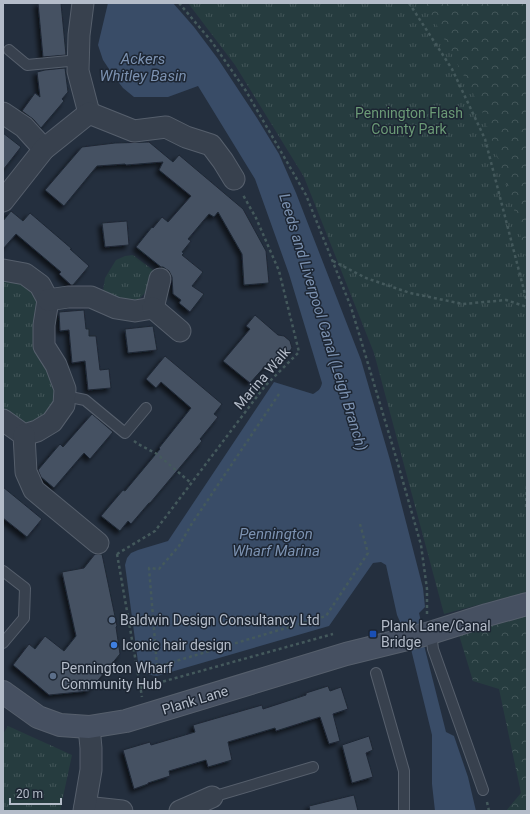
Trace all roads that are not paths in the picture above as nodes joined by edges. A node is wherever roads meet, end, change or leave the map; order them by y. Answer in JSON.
{"nodes":[{"id":1,"x":83,"y":3,"type":"edge"},
{"id":2,"x":9,"y":50,"type":"dead end"},
{"id":3,"x":78,"y":60,"type":"junction"},
{"id":4,"x":3,"y":113,"type":"edge"},
{"id":5,"x":89,"y":113,"type":"junction"},
{"id":6,"x":44,"y":148,"type":"junction"},
{"id":7,"x":234,"y":179,"type":"road end"},
{"id":8,"x":3,"y":201,"type":"edge"},
{"id":9,"x":3,"y":270,"type":"edge"},
{"id":10,"x":160,"y":278,"type":"dead end"},
{"id":11,"x":48,"y":300,"type":"junction"},
{"id":12,"x":153,"y":308,"type":"junction"},
{"id":13,"x":180,"y":331,"type":"dead end"},
{"id":14,"x":65,"y":396,"type":"junction"},
{"id":15,"x":146,"y":408,"type":"dead end"},
{"id":16,"x":3,"y":420,"type":"edge"},
{"id":17,"x":24,"y":435,"type":"junction"},
{"id":18,"x":98,"y":543,"type":"dead end"},
{"id":19,"x":3,"y":571,"type":"edge"},
{"id":20,"x":527,"y":604,"type":"edge"},
{"id":21,"x":429,"y":633,"type":"junction"},
{"id":22,"x":3,"y":643,"type":"edge"},
{"id":23,"x":376,"y":673,"type":"dead end"},
{"id":24,"x":3,"y":692,"type":"edge"},
{"id":25,"x":89,"y":727,"type":"junction"},
{"id":26,"x":313,"y":767,"type":"dead end"},
{"id":27,"x":483,"y":790,"type":"dead end"},
{"id":28,"x":212,"y":797,"type":"joint"},
{"id":29,"x":84,"y":809,"type":"edge"},
{"id":30,"x":122,"y":811,"type":"edge"},
{"id":31,"x":180,"y":811,"type":"edge"},
{"id":32,"x":404,"y":811,"type":"edge"}],
"edges":[{"from":1,"to":3,"type":"street"},
{"from":2,"to":3,"type":"lane"},
{"from":3,"to":5,"type":"street"},
{"from":4,"to":6,"type":"street"},
{"from":5,"to":6,"type":"street"},
{"from":5,"to":7,"type":"street"},
{"from":6,"to":8,"type":"street"},
{"from":9,"to":11,"type":"street"},
{"from":10,"to":12,"type":"street"},
{"from":11,"to":12,"type":"street"},
{"from":11,"to":14,"type":"street"},
{"from":12,"to":13,"type":"street"},
{"from":14,"to":15,"type":"lane"},
{"from":14,"to":17,"type":"street"},
{"from":16,"to":17,"type":"street"},
{"from":17,"to":18,"type":"street"},
{"from":19,"to":22,"type":"lane"},
{"from":20,"to":21,"type":"street","name":"Plank Lane"},
{"from":21,"to":25,"type":"street","name":"Plank Lane"},
{"from":21,"to":27,"type":"lane"},
{"from":23,"to":32,"type":"lane"},
{"from":24,"to":25,"type":"street","name":"Plank Lane"},
{"from":25,"to":29,"type":"street"},
{"from":26,"to":28,"type":"lane"},
{"from":28,"to":31,"type":"street"},
{"from":29,"to":30,"type":"street"}]}
